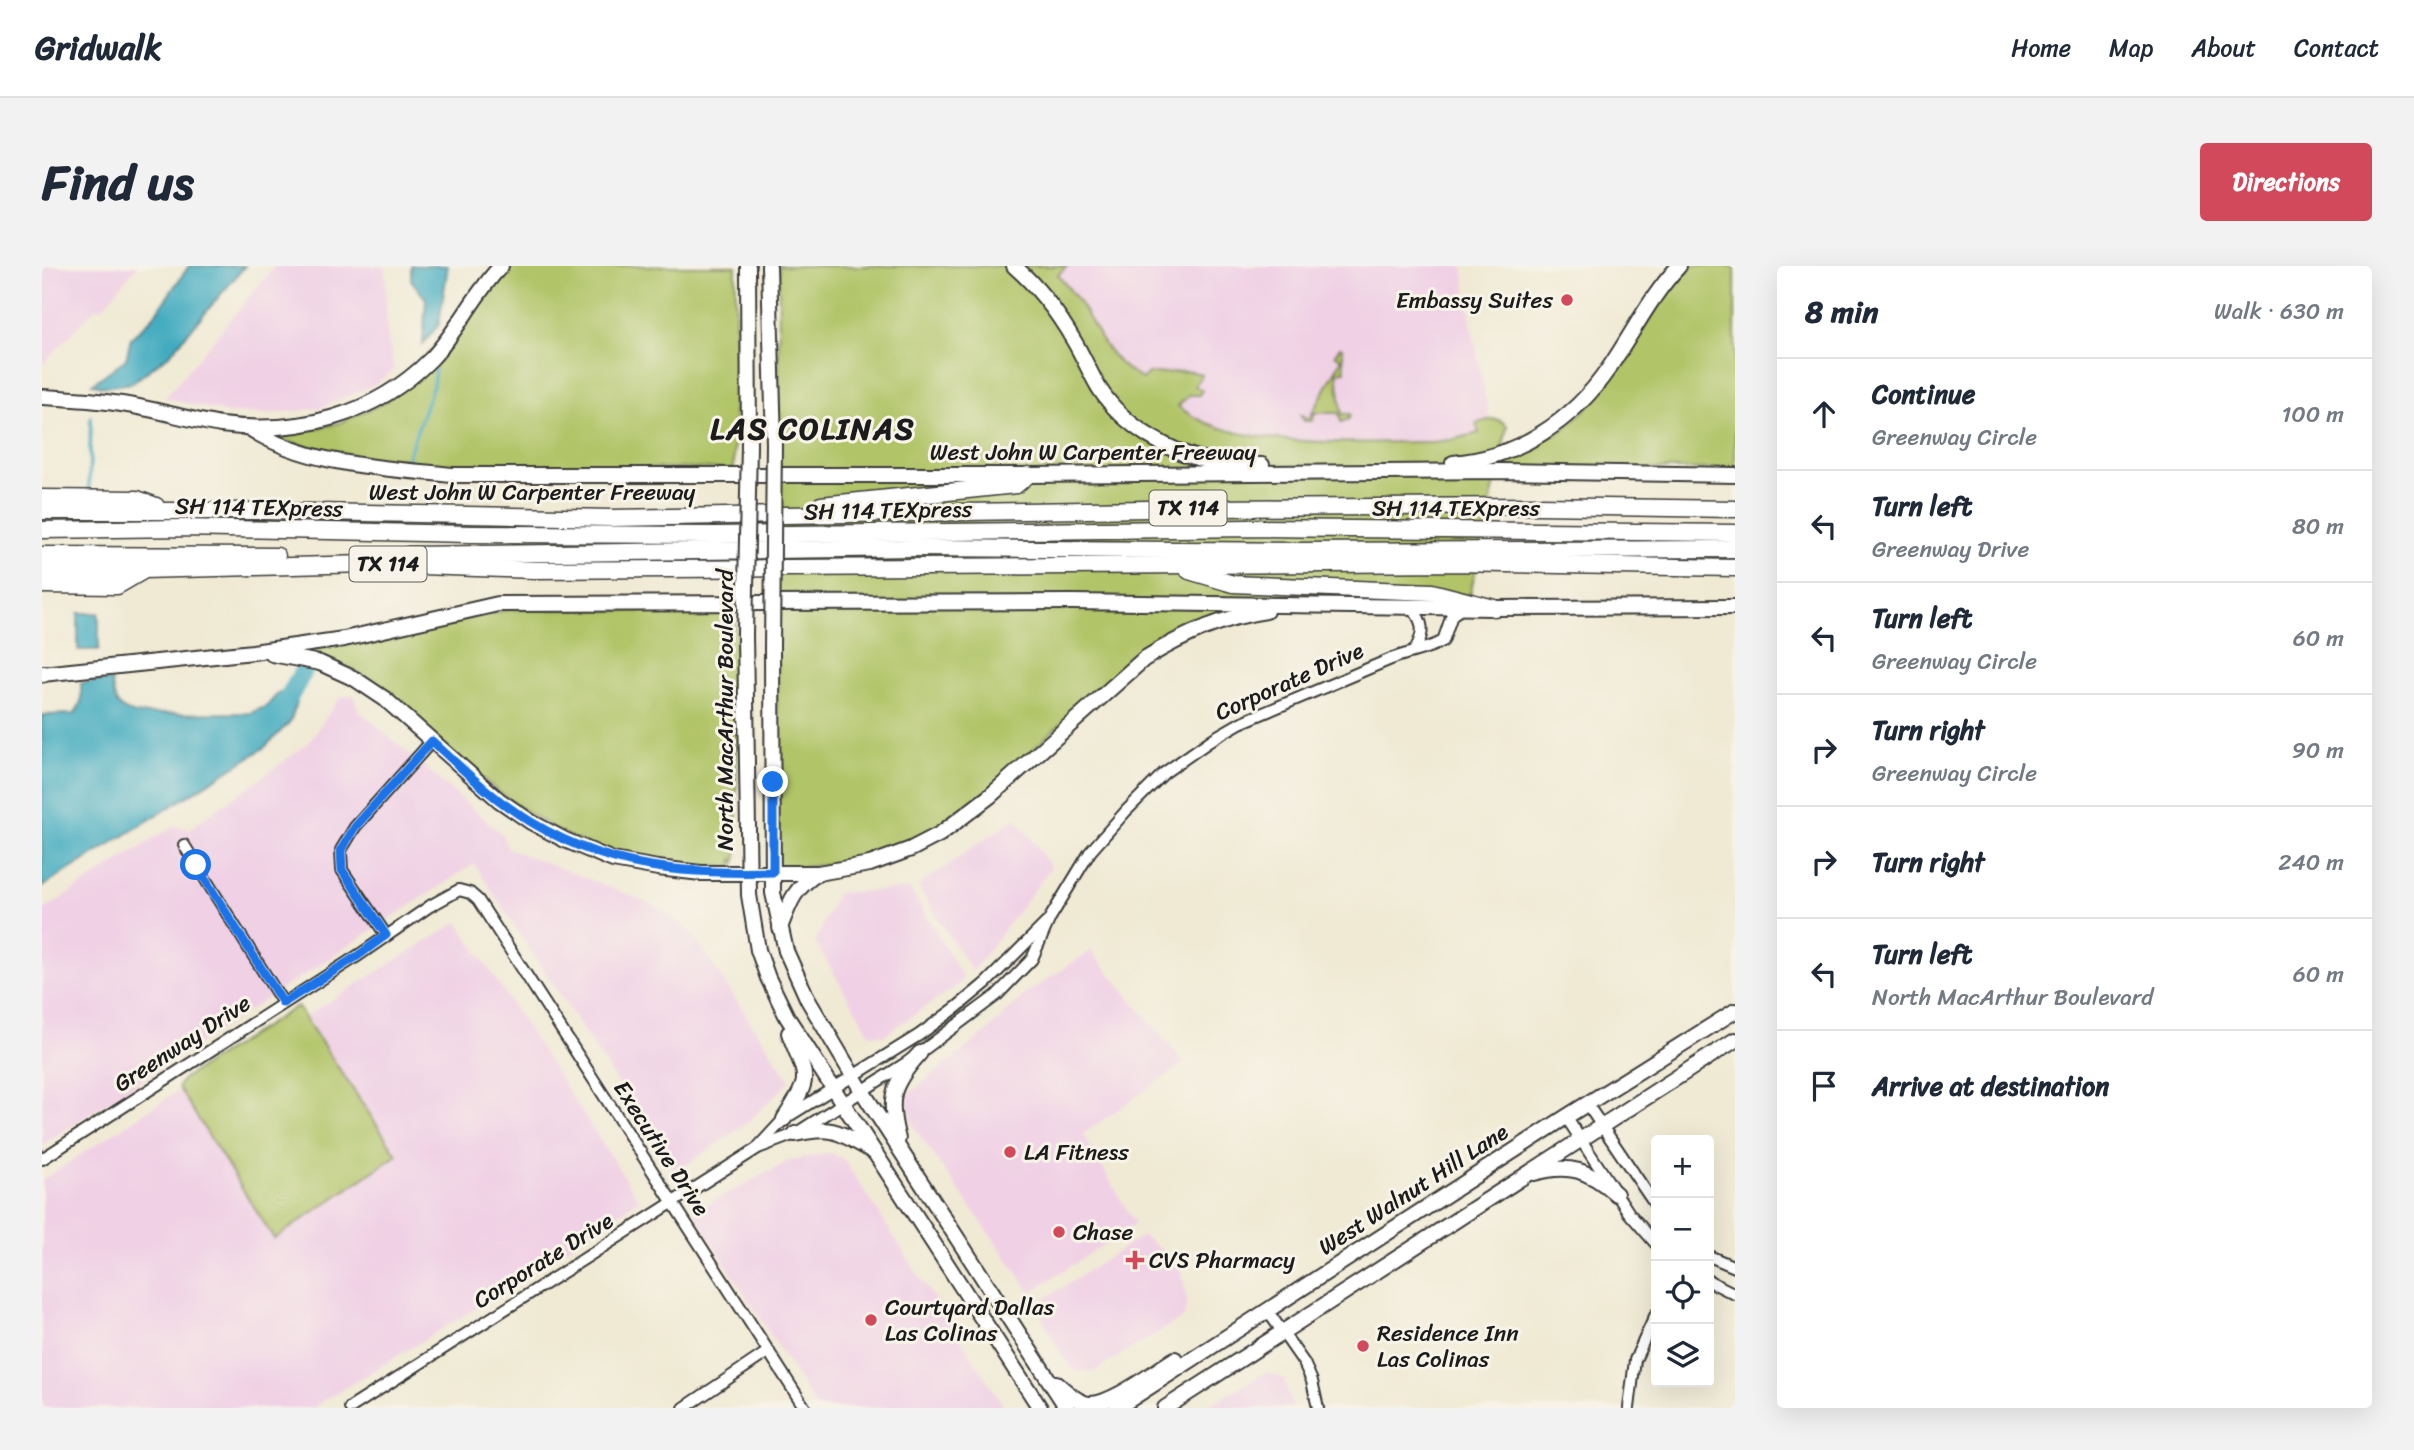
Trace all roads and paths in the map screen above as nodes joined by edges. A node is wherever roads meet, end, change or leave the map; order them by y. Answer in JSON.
{"nodes":[{"id":1,"x":501,"y":266,"type":"edge"},
{"id":2,"x":748,"y":266,"type":"edge"},
{"id":3,"x":769,"y":266,"type":"edge"},
{"id":4,"x":1014,"y":266,"type":"edge"},
{"id":5,"x":1679,"y":266,"type":"edge"},
{"id":6,"x":42,"y":397,"type":"edge"},
{"id":7,"x":249,"y":428,"type":"junction"},
{"id":8,"x":1399,"y":472,"type":"junction"},
{"id":9,"x":1361,"y":473,"type":"junction"},
{"id":10,"x":1028,"y":475,"type":"junction"},
{"id":11,"x":1735,"y":475,"type":"edge"},
{"id":12,"x":42,"y":498,"type":"edge"},
{"id":13,"x":1464,"y":507,"type":"junction"},
{"id":14,"x":1735,"y":509,"type":"edge"},
{"id":15,"x":168,"y":510,"type":"junction"},
{"id":16,"x":42,"y":511,"type":"edge"},
{"id":17,"x":611,"y":518,"type":"junction"},
{"id":18,"x":1251,"y":528,"type":"junction"},
{"id":19,"x":42,"y":530,"type":"edge"},
{"id":20,"x":1735,"y":533,"type":"edge"},
{"id":21,"x":1735,"y":549,"type":"edge"},
{"id":22,"x":42,"y":555,"type":"edge"},
{"id":23,"x":1174,"y":566,"type":"junction"},
{"id":24,"x":1731,"y":566,"type":"edge"},
{"id":25,"x":42,"y":570,"type":"edge"},
{"id":26,"x":143,"y":570,"type":"junction"},
{"id":27,"x":42,"y":585,"type":"edge"},
{"id":28,"x":1315,"y":605,"type":"junction"},
{"id":29,"x":1411,"y":607,"type":"junction"},
{"id":30,"x":1735,"y":607,"type":"edge"},
{"id":31,"x":1462,"y":608,"type":"junction"},
{"id":32,"x":1494,"y":608,"type":"junction"},
{"id":33,"x":1415,"y":650,"type":"junction"},
{"id":34,"x":253,"y":652,"type":"junction"},
{"id":35,"x":42,"y":674,"type":"edge"},
{"id":36,"x":432,"y":741,"type":"junction"},
{"id":37,"x":184,"y":845,"type":"dead end"},
{"id":38,"x":773,"y":872,"type":"junction"},
{"id":39,"x":748,"y":873,"type":"junction"},
{"id":40,"x":818,"y":873,"type":"junction"},
{"id":41,"x":483,"y":910,"type":"joint"},
{"id":42,"x":1050,"y":918,"type":"junction"},
{"id":43,"x":780,"y":929,"type":"junction"},
{"id":44,"x":386,"y":935,"type":"junction"},
{"id":45,"x":986,"y":983,"type":"junction"},
{"id":46,"x":995,"y":996,"type":"junction"},
{"id":47,"x":283,"y":1003,"type":"junction"},
{"id":48,"x":1735,"y":1011,"type":"edge"},
{"id":49,"x":787,"y":1017,"type":"junction"},
{"id":50,"x":1735,"y":1040,"type":"edge"},
{"id":51,"x":920,"y":1054,"type":"junction"},
{"id":52,"x":853,"y":1077,"type":"junction"},
{"id":53,"x":834,"y":1090,"type":"junction"},
{"id":54,"x":862,"y":1090,"type":"junction"},
{"id":55,"x":842,"y":1103,"type":"junction"},
{"id":56,"x":1587,"y":1104,"type":"junction"},
{"id":57,"x":1566,"y":1117,"type":"junction"},
{"id":58,"x":784,"y":1119,"type":"junction"},
{"id":59,"x":1601,"y":1126,"type":"junction"},
{"id":60,"x":795,"y":1134,"type":"junction"},
{"id":61,"x":1580,"y":1139,"type":"junction"},
{"id":62,"x":758,"y":1148,"type":"junction"},
{"id":63,"x":874,"y":1151,"type":"junction"},
{"id":64,"x":902,"y":1154,"type":"junction"},
{"id":65,"x":42,"y":1159,"type":"edge"},
{"id":66,"x":1517,"y":1181,"type":"junction"},
{"id":67,"x":1616,"y":1194,"type":"junction"},
{"id":68,"x":1651,"y":1199,"type":"edge"},
{"id":69,"x":673,"y":1203,"type":"junction"},
{"id":70,"x":1651,"y":1238,"type":"edge"},
{"id":71,"x":1714,"y":1258,"type":"edge"},
{"id":72,"x":1735,"y":1267,"type":"edge"},
{"id":73,"x":1714,"y":1284,"type":"edge"},
{"id":74,"x":1735,"y":1294,"type":"edge"},
{"id":75,"x":1267,"y":1310,"type":"junction"},
{"id":76,"x":1651,"y":1324,"type":"edge"},
{"id":77,"x":1282,"y":1332,"type":"junction"},
{"id":78,"x":1209,"y":1348,"type":"junction"},
{"id":79,"x":769,"y":1352,"type":"junction"},
{"id":80,"x":1045,"y":1373,"type":"junction"},
{"id":81,"x":1026,"y":1387,"type":"junction"},
{"id":82,"x":350,"y":1408,"type":"edge"},
{"id":83,"x":684,"y":1408,"type":"edge"},
{"id":84,"x":805,"y":1408,"type":"edge"},
{"id":85,"x":1031,"y":1408,"type":"edge"},
{"id":86,"x":1040,"y":1408,"type":"edge"},
{"id":87,"x":1067,"y":1408,"type":"edge"},
{"id":88,"x":1117,"y":1408,"type":"edge"},
{"id":89,"x":1165,"y":1408,"type":"edge"},
{"id":90,"x":1318,"y":1408,"type":"edge"},
{"id":91,"x":1629,"y":1408,"type":"edge"}],
"edges":[{"from":1,"to":7,"type":"main road"},
{"from":2,"to":39,"type":"main road","name":"North MacArthur Boulevard","bridge":true},
{"from":3,"to":38,"type":"main road","name":"North MacArthur Boulevard","bridge":true},
{"from":4,"to":9,"type":"main road"},
{"from":5,"to":8,"type":"main road"},
{"from":6,"to":7,"type":"main road","name":"West John W Carpenter Freeway"},
{"from":7,"to":10,"type":"main road","name":"West John W Carpenter Freeway"},
{"from":8,"to":9,"type":"main road","name":"West John W Carpenter Freeway"},
{"from":8,"to":11,"type":"main road","name":"West John W Carpenter Freeway"},
{"from":9,"to":10,"type":"main road","name":"West John W Carpenter Freeway"},
{"from":10,"to":17,"type":"highway"},
{"from":12,"to":15,"type":"highway"},
{"from":13,"to":14,"type":"highway","name":"West John W Carpenter Freeway","number":"TX 114"},
{"from":13,"to":17,"type":"highway","name":"West John W Carpenter Freeway","number":"TX 114"},
{"from":13,"to":18,"type":"highway"},
{"from":15,"to":16,"type":"highway","name":"West John W Carpenter Freeway","number":"TX 114"},
{"from":15,"to":17,"type":"highway","name":"West John W Carpenter Freeway","number":"TX 114"},
{"from":18,"to":19,"type":"highway","name":"SH 114 TEXpress"},
{"from":18,"to":20,"type":"highway","name":"SH 114 TEXpress"},
{"from":21,"to":22,"type":"highway","name":"SH 114 TEXpress"},
{"from":23,"to":24,"type":"highway","number":"TX 114"},
{"from":23,"to":26,"type":"highway","number":"TX 114"},
{"from":23,"to":32,"type":"highway"},
{"from":25,"to":26,"type":"highway","number":"TX 114"},
{"from":26,"to":27,"type":"highway"},
{"from":28,"to":29,"type":"main road"},
{"from":28,"to":34,"type":"main road"},
{"from":28,"to":40,"type":"main road"},
{"from":29,"to":31,"type":"main road"},
{"from":29,"to":33,"type":"street"},
{"from":30,"to":32,"type":"main road"},
{"from":31,"to":32,"type":"main road"},
{"from":31,"to":33,"type":"street","name":"Corporate Drive"},
{"from":33,"to":42,"type":"street","name":"Corporate Drive"},
{"from":34,"to":35,"type":"main road"},
{"from":34,"to":36,"type":"main road"},
{"from":36,"to":39,"type":"main road"},
{"from":36,"to":44,"type":"street"},
{"from":37,"to":47,"type":"street"},
{"from":38,"to":39,"type":"main road"},
{"from":38,"to":40,"type":"main road"},
{"from":38,"to":43,"type":"main road","name":"North MacArthur Boulevard"},
{"from":39,"to":49,"type":"main road","name":"North MacArthur Boulevard"},
{"from":40,"to":43,"type":"main road"},
{"from":41,"to":44,"type":"street","name":"Greenway Drive"},
{"from":41,"to":69,"type":"street","name":"Executive Drive"},
{"from":42,"to":45,"type":"street","name":"Corporate Drive"},
{"from":42,"to":46,"type":"street","name":"Corporate Drive"},
{"from":43,"to":52,"type":"main road","name":"North MacArthur Boulevard"},
{"from":44,"to":47,"type":"street","name":"Greenway Drive"},
{"from":45,"to":46,"type":"street"},
{"from":45,"to":52,"type":"street","name":"Corporate Drive"},
{"from":46,"to":51,"type":"street","name":"Corporate Drive"},
{"from":47,"to":65,"type":"street","name":"Greenway Drive"},
{"from":48,"to":56,"type":"main road","name":"West Walnut Hill Lane"},
{"from":49,"to":53,"type":"main road","name":"North MacArthur Boulevard"},
{"from":49,"to":58,"type":"main road"},
{"from":50,"to":59,"type":"main road"},
{"from":51,"to":54,"type":"street","name":"Corporate Drive"},
{"from":51,"to":64,"type":"main road"},
{"from":52,"to":53,"type":"street","name":"Corporate Drive"},
{"from":52,"to":54,"type":"main road","name":"North MacArthur Boulevard"},
{"from":53,"to":55,"type":"main road","name":"North MacArthur Boulevard"},
{"from":53,"to":58,"type":"street","name":"Corporate Drive"},
{"from":54,"to":55,"type":"street","name":"Corporate Drive"},
{"from":54,"to":64,"type":"main road","name":"North MacArthur Boulevard"},
{"from":55,"to":60,"type":"street","name":"Corporate Drive"},
{"from":55,"to":63,"type":"main road","name":"North MacArthur Boulevard"},
{"from":56,"to":57,"type":"main road","name":"West Walnut Hill Lane"},
{"from":56,"to":59,"type":"street"},
{"from":57,"to":61,"type":"street"},
{"from":57,"to":75,"type":"main road","name":"West Walnut Hill Lane"},
{"from":58,"to":62,"type":"street","name":"Corporate Drive"},
{"from":59,"to":61,"type":"main road"},
{"from":59,"to":68,"type":"street"},
{"from":60,"to":62,"type":"street","name":"Corporate Drive"},
{"from":60,"to":63,"type":"main road"},
{"from":61,"to":66,"type":"main road"},
{"from":61,"to":67,"type":"street"},
{"from":62,"to":69,"type":"street","name":"Corporate Drive"},
{"from":63,"to":81,"type":"main road","name":"North MacArthur Boulevard"},
{"from":64,"to":80,"type":"main road","name":"North MacArthur Boulevard"},
{"from":66,"to":67,"type":"main road"},
{"from":66,"to":77,"type":"main road"},
{"from":67,"to":70,"type":"street"},
{"from":69,"to":79,"type":"street","name":"Executive Drive"},
{"from":69,"to":82,"type":"street","name":"Corporate Drive"},
{"from":71,"to":72,"type":"street"},
{"from":73,"to":74,"type":"street"},
{"from":75,"to":77,"type":"street"},
{"from":75,"to":78,"type":"main road","name":"West Walnut Hill Lane"},
{"from":76,"to":91,"type":"street"},
{"from":77,"to":89,"type":"main road"},
{"from":77,"to":90,"type":"street"},
{"from":78,"to":80,"type":"main road"},
{"from":78,"to":88,"type":"main road","name":"West Walnut Hill Lane"},
{"from":79,"to":83,"type":"street"},
{"from":79,"to":84,"type":"street","name":"Executive Drive"},
{"from":80,"to":87,"type":"main road","name":"North MacArthur Boulevard"},
{"from":81,"to":85,"type":"main road"},
{"from":81,"to":86,"type":"main road","name":"North MacArthur Boulevard"}]}
